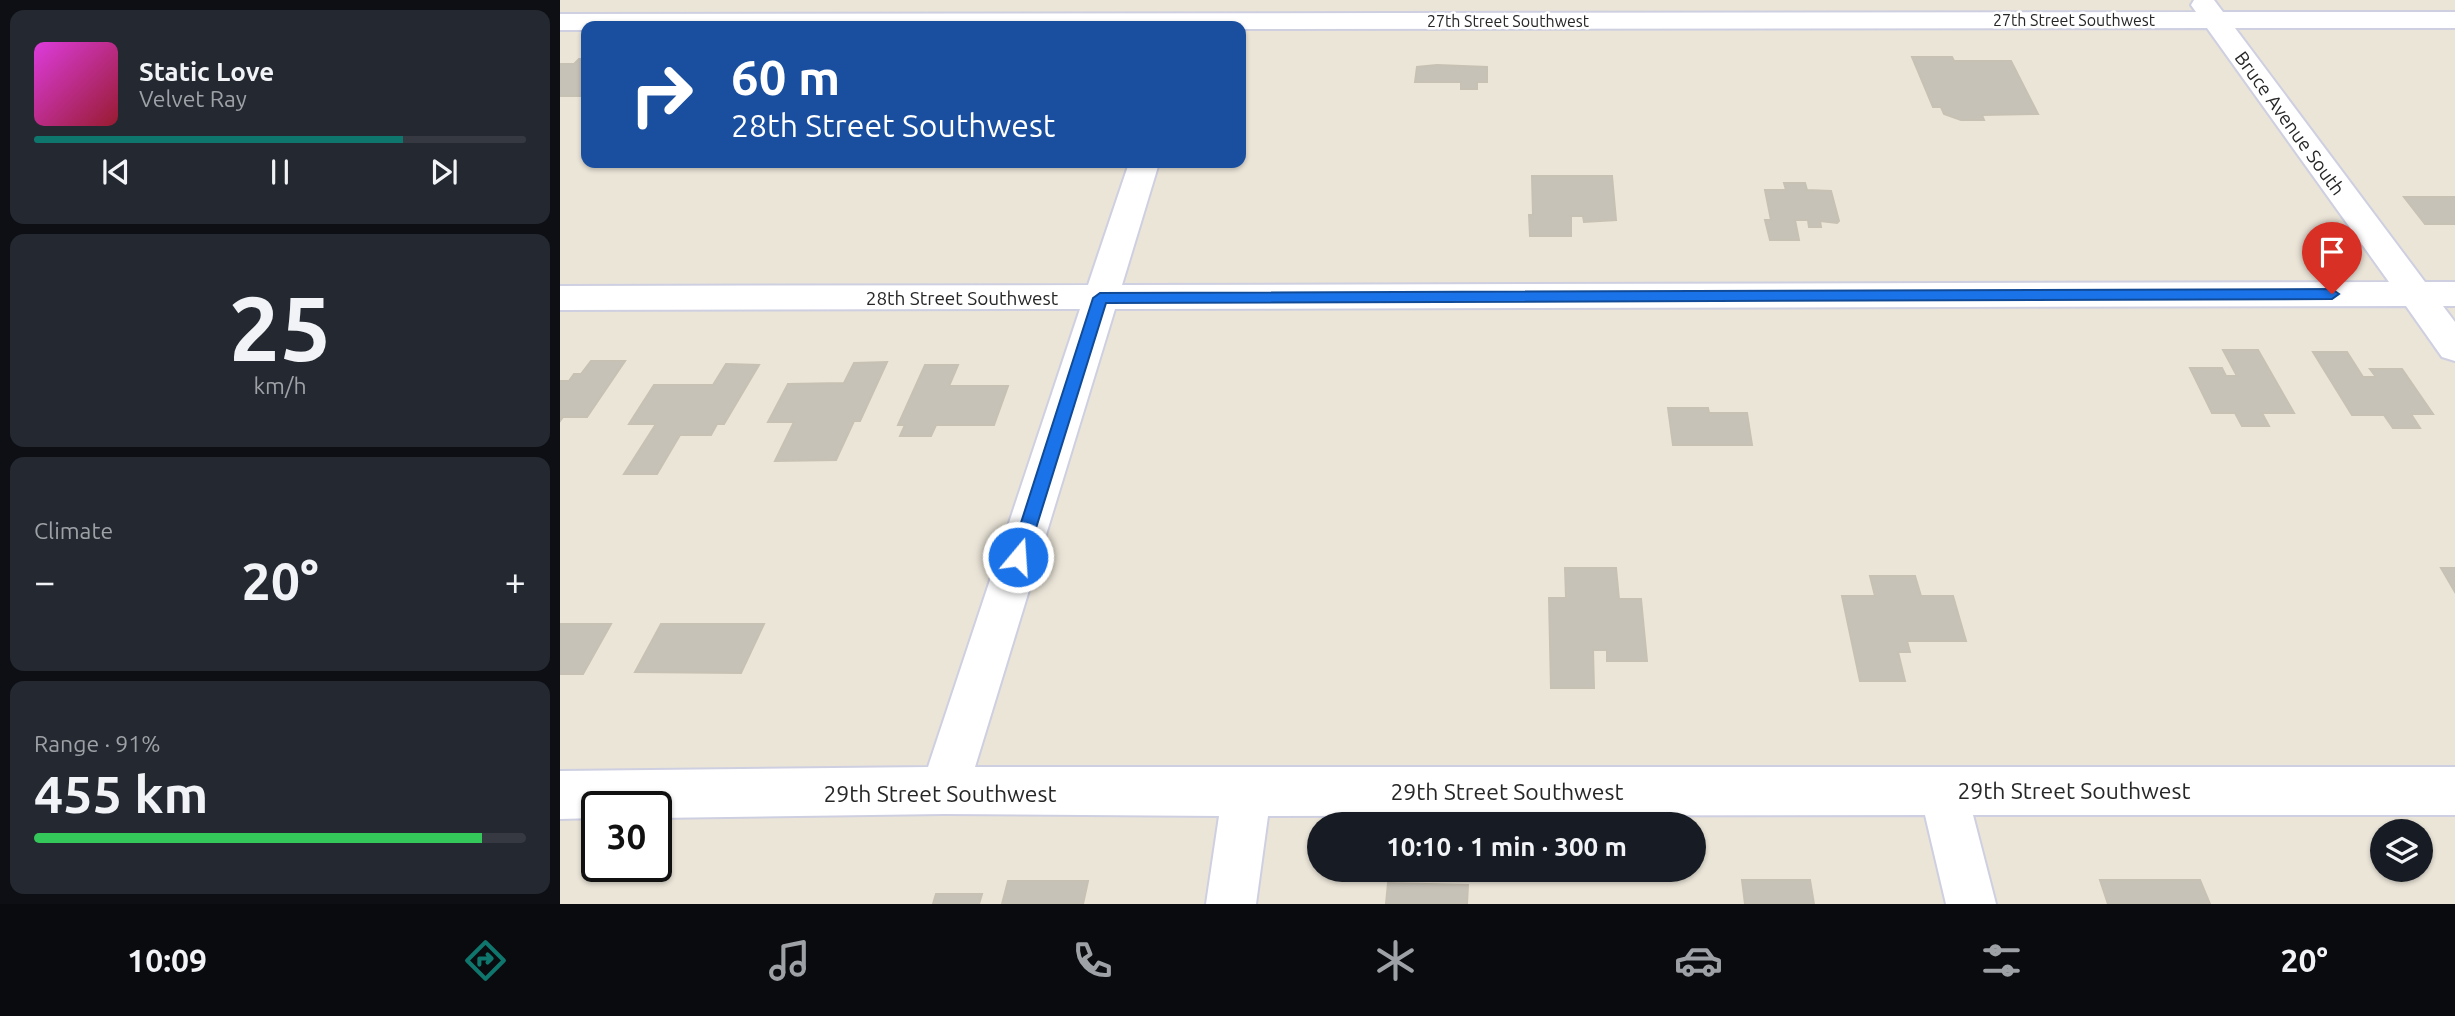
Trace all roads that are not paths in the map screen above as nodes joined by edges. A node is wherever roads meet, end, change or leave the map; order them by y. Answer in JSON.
{"nodes":[{"id":1,"x":2207,"y":10,"type":"edge"},
{"id":2,"x":1192,"y":16,"type":"edge"},
{"id":3,"x":2455,"y":20,"type":"edge"},
{"id":4,"x":665,"y":21,"type":"edge"},
{"id":5,"x":560,"y":22,"type":"edge"},
{"id":6,"x":581,"y":22,"type":"edge"},
{"id":7,"x":1142,"y":168,"type":"edge"},
{"id":8,"x":2416,"y":294,"type":"junction"},
{"id":9,"x":2455,"y":294,"type":"edge"},
{"id":10,"x":560,"y":298,"type":"edge"},
{"id":11,"x":1100,"y":298,"type":"junction"},
{"id":12,"x":2455,"y":348,"type":"edge"},
{"id":13,"x":944,"y":790,"type":"junction"},
{"id":14,"x":1943,"y":790,"type":"junction"},
{"id":15,"x":2455,"y":790,"type":"edge"},
{"id":16,"x":1247,"y":791,"type":"junction"},
{"id":17,"x":560,"y":795,"type":"edge"},
{"id":18,"x":1231,"y":904,"type":"edge"},
{"id":19,"x":1971,"y":904,"type":"edge"}],
"edges":[{"from":1,"to":2,"type":"street","name":"27th Street Southwest"},
{"from":1,"to":3,"type":"street","name":"27th Street Southwest"},
{"from":1,"to":8,"type":"street","name":"Bruce Avenue South"},
{"from":2,"to":4,"type":"street","name":"27th Street Southwest"},
{"from":5,"to":6,"type":"street","name":"27th Street Southwest"},
{"from":7,"to":11,"type":"street"},
{"from":8,"to":9,"type":"street","name":"28th Street Southwest"},
{"from":8,"to":11,"type":"street","name":"28th Street Southwest"},
{"from":8,"to":12,"type":"street","name":"Bruce Avenue South"},
{"from":10,"to":11,"type":"street","name":"28th Street Southwest"},
{"from":11,"to":13,"type":"street"},
{"from":13,"to":16,"type":"street","name":"29th Street Southwest"},
{"from":13,"to":17,"type":"street","name":"29th Street Southwest"},
{"from":14,"to":15,"type":"street","name":"29th Street Southwest"},
{"from":14,"to":16,"type":"street","name":"29th Street Southwest"},
{"from":14,"to":19,"type":"street"},
{"from":16,"to":18,"type":"street"}]}
